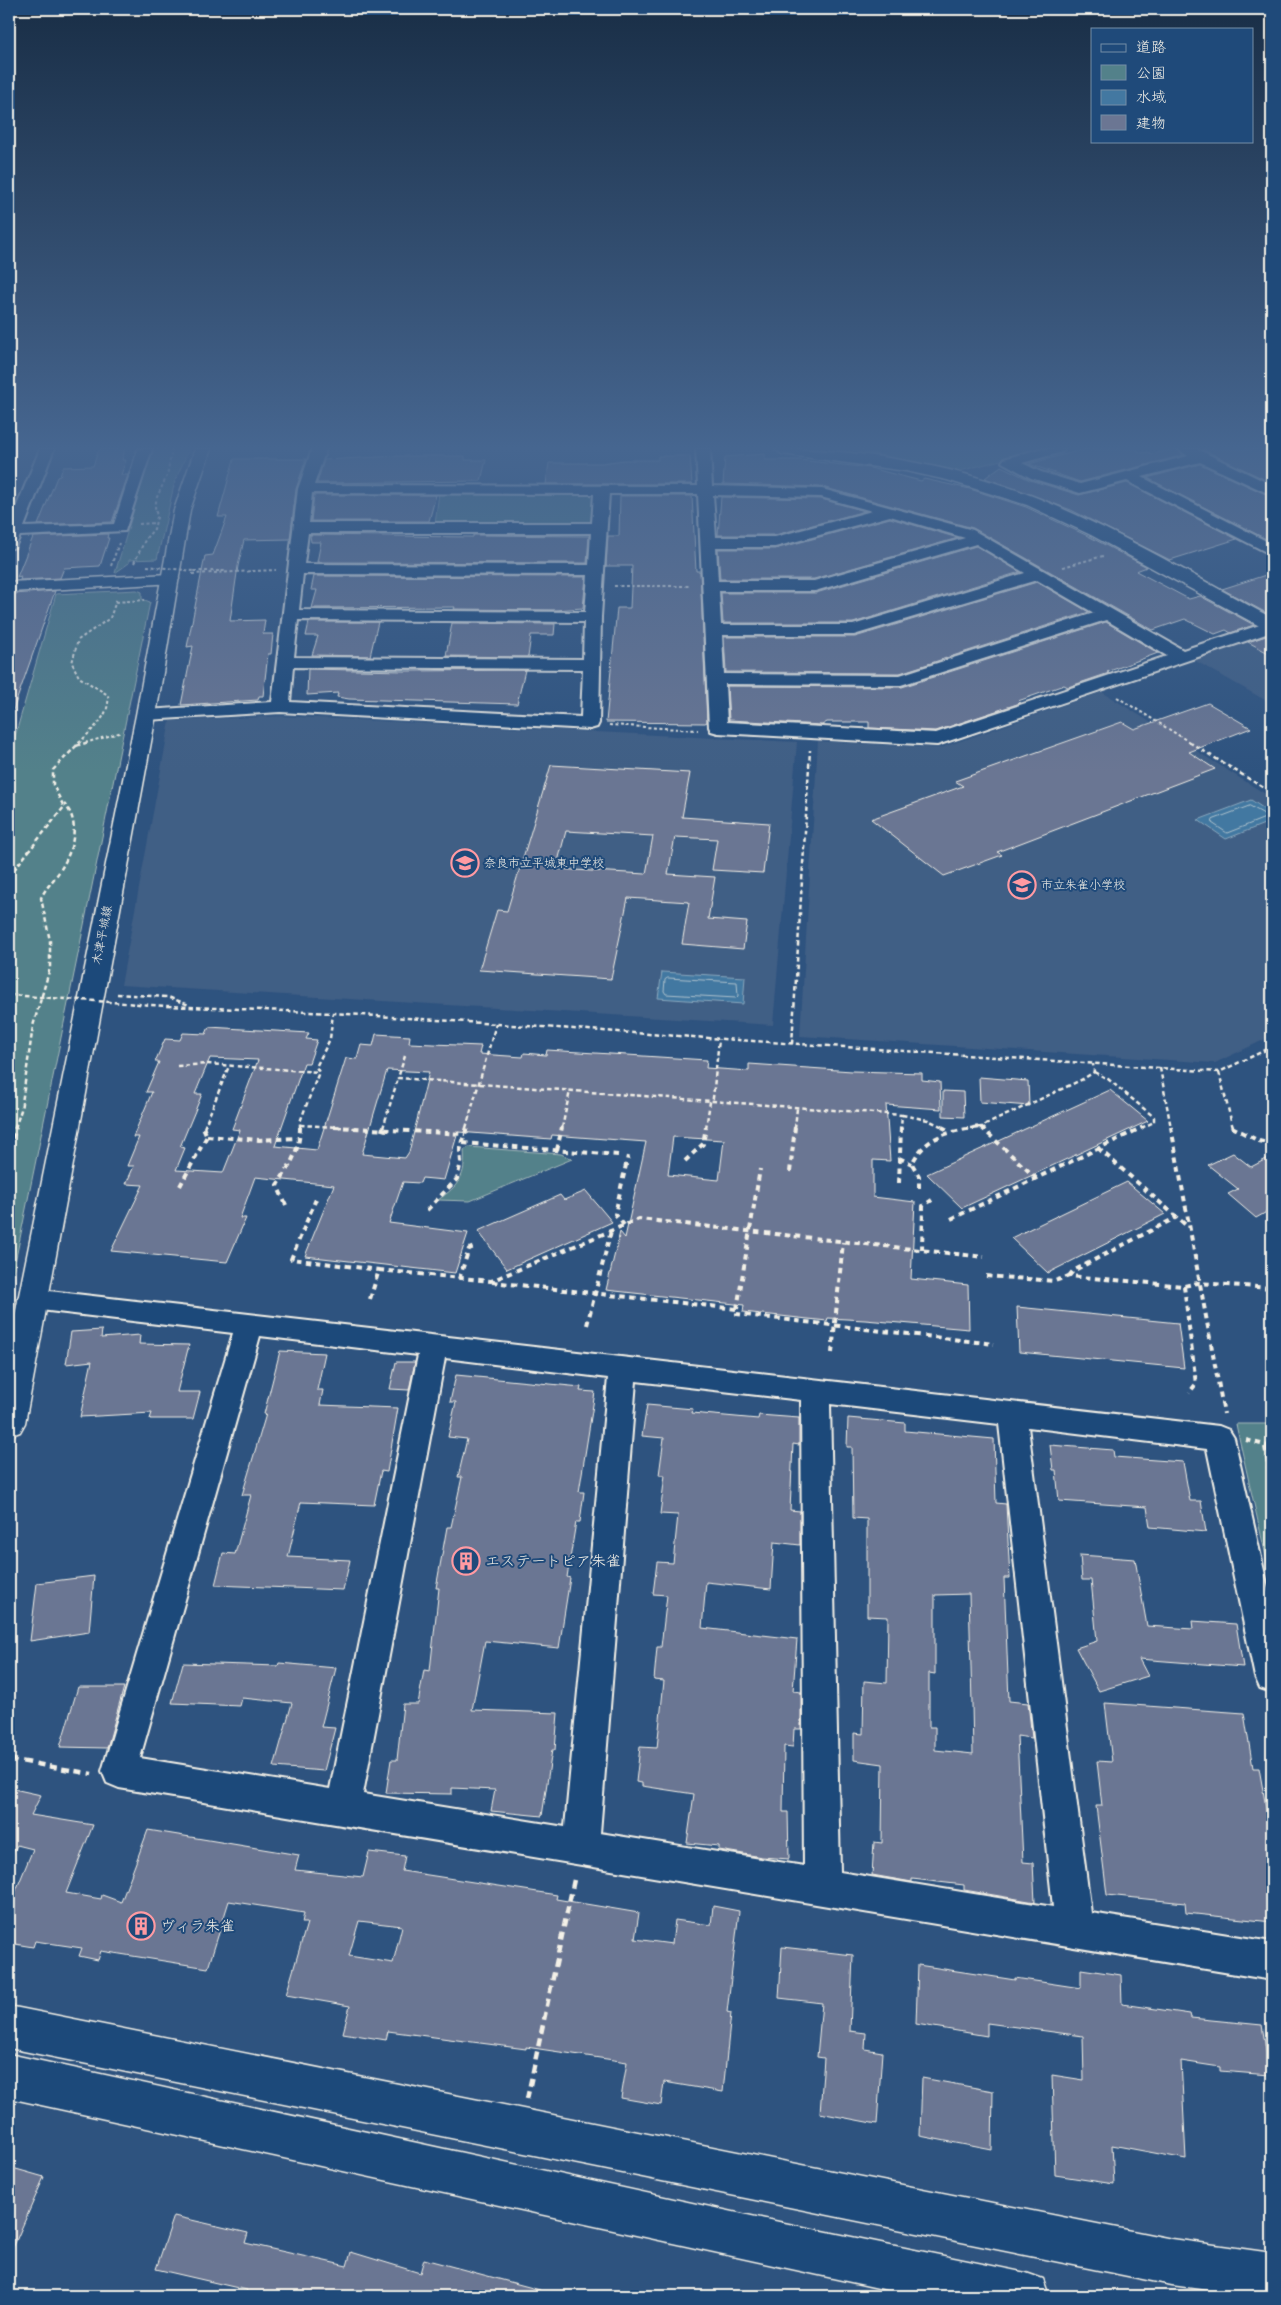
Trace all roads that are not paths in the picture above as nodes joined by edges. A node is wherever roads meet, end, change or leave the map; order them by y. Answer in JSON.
{"nodes":[{"id":1,"x":180,"y":557,"type":"edge"},
{"id":2,"x":298,"y":557,"type":"edge"},
{"id":3,"x":598,"y":557,"type":"edge"},
{"id":4,"x":708,"y":557,"type":"edge"},
{"id":5,"x":917,"y":557,"type":"edge"},
{"id":6,"x":1009,"y":557,"type":"edge"},
{"id":7,"x":1145,"y":557,"type":"edge"},
{"id":8,"x":296,"y":569,"type":"junction"},
{"id":9,"x":1039,"y":574,"type":"junction"},
{"id":10,"x":179,"y":577,"type":"junction"},
{"id":11,"x":597,"y":578,"type":"junction"},
{"id":12,"x":710,"y":586,"type":"junction"},
{"id":13,"x":9,"y":587,"type":"edge"},
{"id":14,"x":1108,"y":614,"type":"junction"},
{"id":15,"x":292,"y":615,"type":"junction"},
{"id":16,"x":594,"y":617,"type":"junction"},
{"id":17,"x":1272,"y":625,"type":"edge"},
{"id":18,"x":712,"y":630,"type":"junction"},
{"id":19,"x":1180,"y":656,"type":"junction"},
{"id":20,"x":286,"y":662,"type":"junction"},
{"id":21,"x":593,"y":664,"type":"junction"},
{"id":22,"x":716,"y":679,"type":"junction"},
{"id":23,"x":280,"y":707,"type":"junction"},
{"id":24,"x":146,"y":715,"type":"junction"},
{"id":25,"x":32,"y":1299,"type":"junction"},
{"id":26,"x":250,"y":1323,"type":"junction"},
{"id":27,"x":434,"y":1345,"type":"junction"},
{"id":28,"x":623,"y":1367,"type":"junction"},
{"id":29,"x":815,"y":1389,"type":"junction"},
{"id":30,"x":1012,"y":1412,"type":"junction"},
{"id":31,"x":9,"y":1423,"type":"edge"},
{"id":32,"x":1272,"y":1677,"type":"edge"},
{"id":33,"x":343,"y":1808,"type":"junction"},
{"id":34,"x":581,"y":1847,"type":"junction"},
{"id":35,"x":822,"y":1887,"type":"junction"},
{"id":36,"x":1074,"y":1928,"type":"junction"},
{"id":37,"x":1272,"y":1961,"type":"edge"},
{"id":38,"x":9,"y":2027,"type":"edge"},
{"id":39,"x":9,"y":2076,"type":"edge"},
{"id":40,"x":1272,"y":2276,"type":"edge"},
{"id":41,"x":1026,"y":2296,"type":"edge"}],
"edges":[{"from":1,"to":10,"type":"street","name":"木津平城線"},
{"from":2,"to":8,"type":"street"},
{"from":3,"to":11,"type":"street"},
{"from":4,"to":12,"type":"street"},
{"from":5,"to":12,"type":"street"},
{"from":6,"to":9,"type":"street"},
{"from":7,"to":17,"type":"street"},
{"from":8,"to":11,"type":"street"},
{"from":8,"to":15,"type":"street"},
{"from":9,"to":14,"type":"street"},
{"from":9,"to":18,"type":"street"},
{"from":10,"to":13,"type":"street"},
{"from":10,"to":24,"type":"street","name":"木津平城線"},
{"from":11,"to":16,"type":"street"},
{"from":12,"to":18,"type":"street"},
{"from":14,"to":19,"type":"street"},
{"from":14,"to":22,"type":"street"},
{"from":15,"to":16,"type":"street"},
{"from":15,"to":20,"type":"street"},
{"from":16,"to":21,"type":"street"},
{"from":17,"to":19,"type":"street"},
{"from":18,"to":22,"type":"street"},
{"from":19,"to":22,"type":"street"},
{"from":20,"to":21,"type":"street"},
{"from":20,"to":23,"type":"street"},
{"from":21,"to":23,"type":"street"},
{"from":23,"to":24,"type":"street"},
{"from":24,"to":25,"type":"street","name":"木津平城線"},
{"from":25,"to":26,"type":"street"},
{"from":25,"to":31,"type":"street","name":"木津平城線"},
{"from":26,"to":27,"type":"street"},
{"from":26,"to":33,"type":"street"},
{"from":27,"to":28,"type":"street"},
{"from":27,"to":33,"type":"street"},
{"from":28,"to":29,"type":"street"},
{"from":28,"to":34,"type":"street"},
{"from":29,"to":30,"type":"street"},
{"from":29,"to":35,"type":"street"},
{"from":30,"to":32,"type":"street"},
{"from":30,"to":36,"type":"street"},
{"from":33,"to":34,"type":"street"},
{"from":34,"to":35,"type":"street"},
{"from":35,"to":36,"type":"street"},
{"from":36,"to":37,"type":"street"},
{"from":38,"to":40,"type":"street"},
{"from":39,"to":41,"type":"street"}]}
